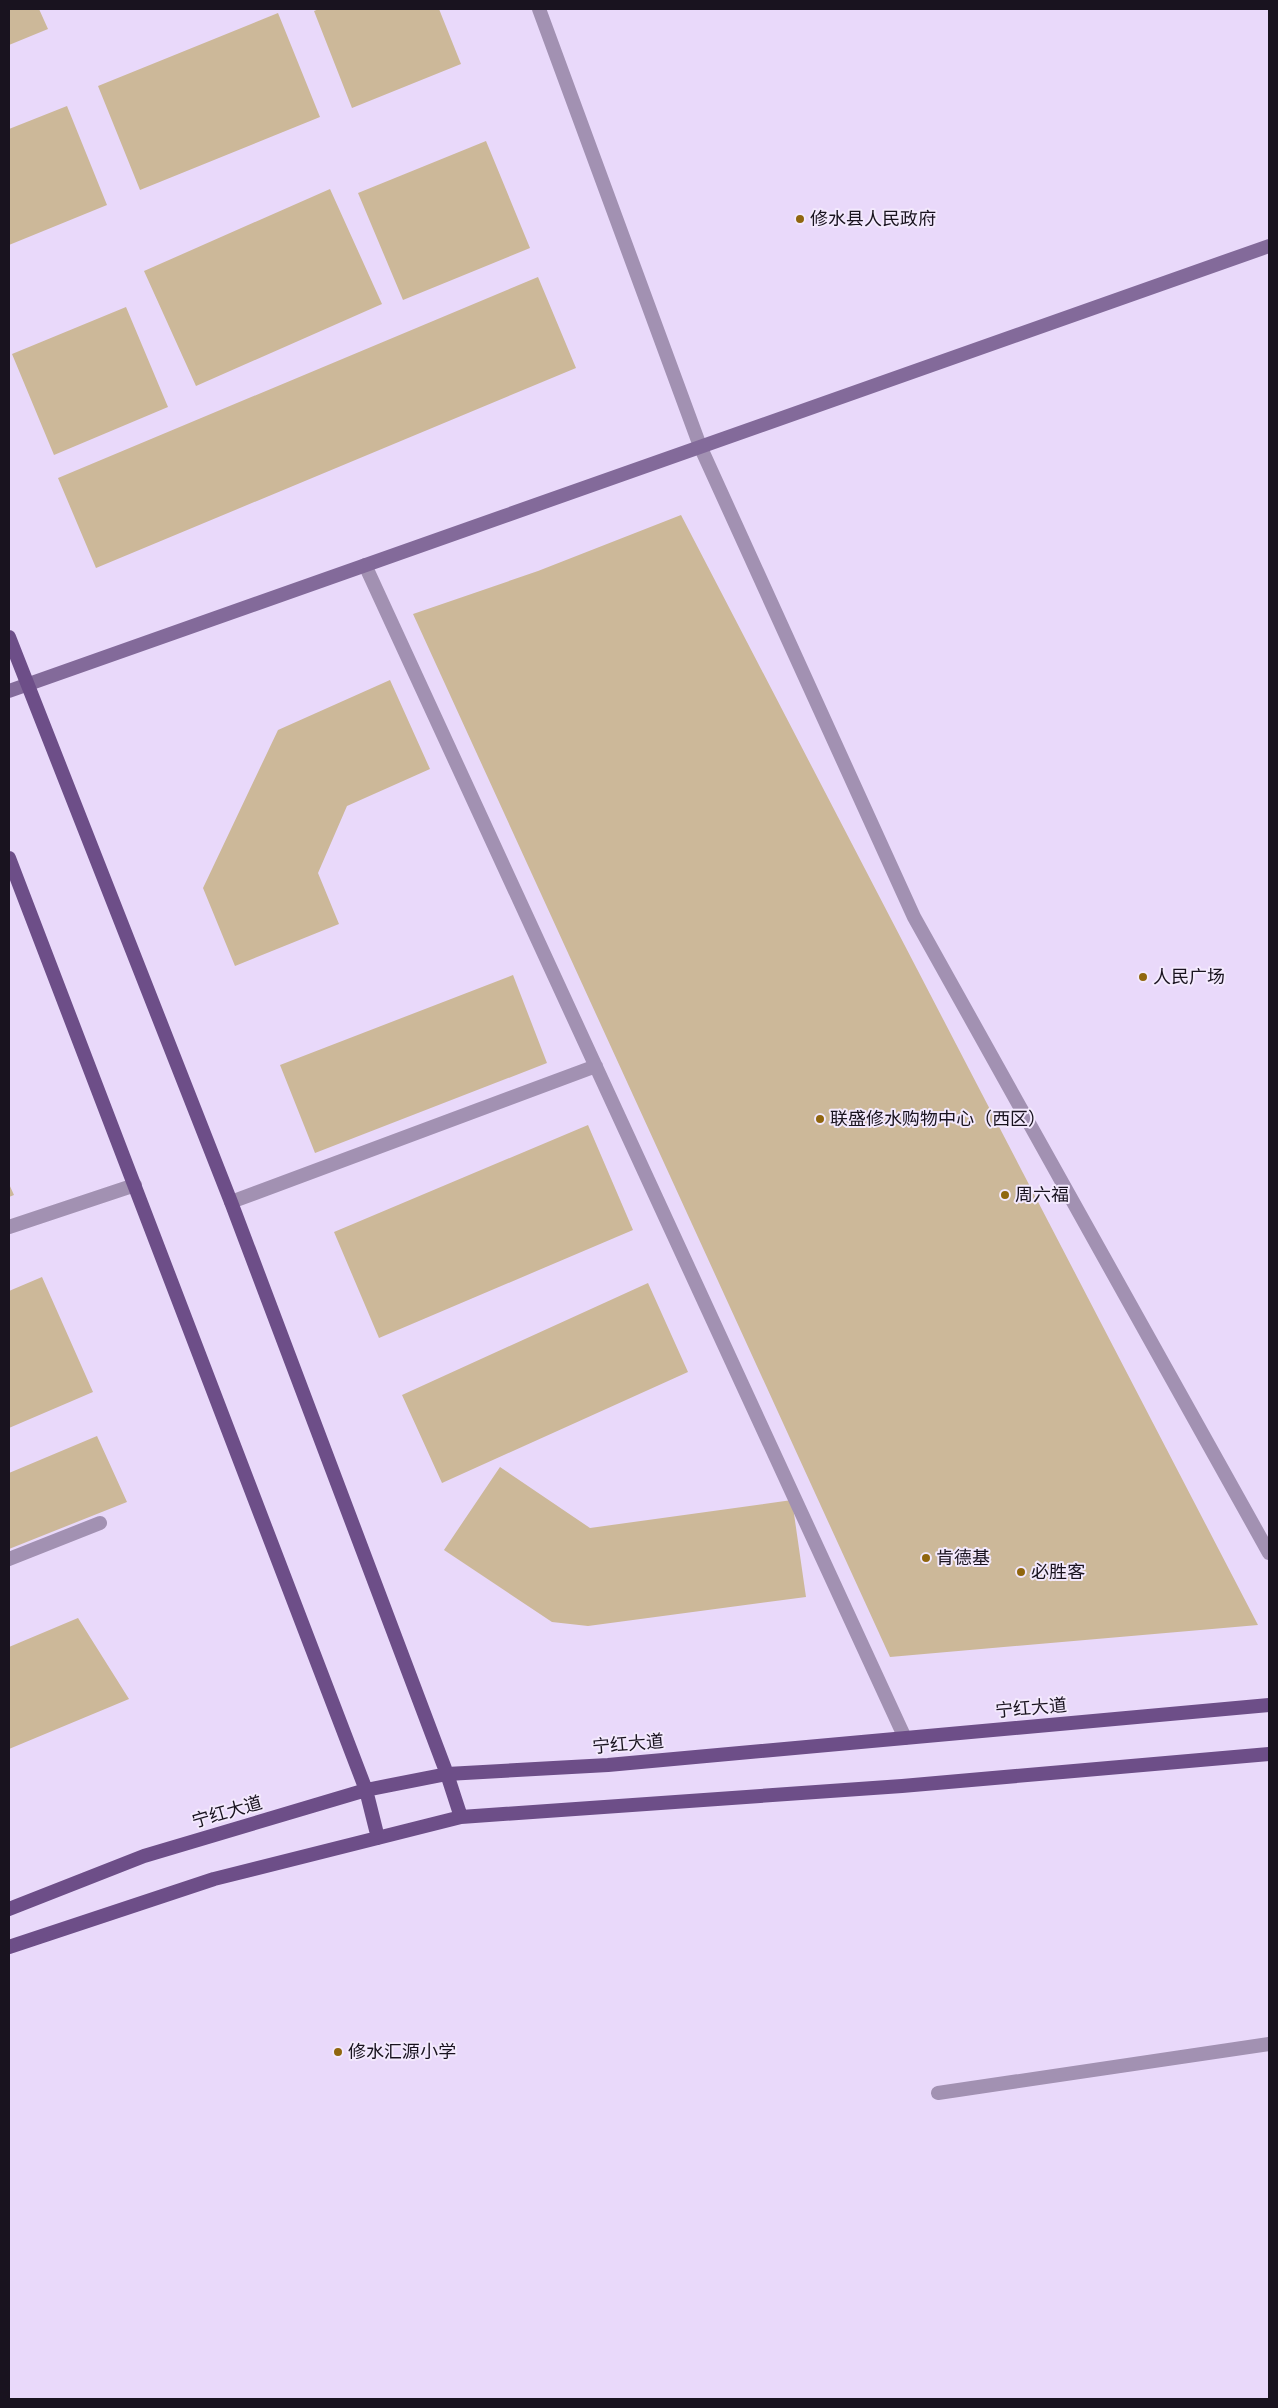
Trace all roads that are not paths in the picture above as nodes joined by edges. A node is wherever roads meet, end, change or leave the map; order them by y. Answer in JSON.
{"nodes":[{"id":1,"x":539,"y":9,"type":"edge"},
{"id":2,"x":1269,"y":246,"type":"edge"},
{"id":3,"x":700,"y":446,"type":"junction"},
{"id":4,"x":365,"y":565,"type":"junction"},
{"id":5,"x":9,"y":637,"type":"edge"},
{"id":6,"x":28,"y":685,"type":"junction"},
{"id":7,"x":9,"y":691,"type":"edge"},
{"id":8,"x":9,"y":858,"type":"edge"},
{"id":9,"x":596,"y":1066,"type":"junction"},
{"id":10,"x":135,"y":1185,"type":"junction"},
{"id":11,"x":231,"y":1202,"type":"junction"},
{"id":12,"x":9,"y":1227,"type":"edge"},
{"id":13,"x":100,"y":1523,"type":"dead end"},
{"id":14,"x":1269,"y":1553,"type":"edge"},
{"id":15,"x":9,"y":1559,"type":"edge"},
{"id":16,"x":1269,"y":1705,"type":"edge"},
{"id":17,"x":905,"y":1738,"type":"junction"},
{"id":18,"x":1269,"y":1754,"type":"edge"},
{"id":19,"x":447,"y":1774,"type":"junction"},
{"id":20,"x":366,"y":1790,"type":"junction"},
{"id":21,"x":461,"y":1818,"type":"junction"},
{"id":22,"x":378,"y":1838,"type":"junction"},
{"id":23,"x":9,"y":1909,"type":"edge"},
{"id":24,"x":9,"y":1947,"type":"edge"},
{"id":25,"x":1269,"y":2044,"type":"edge"},
{"id":26,"x":938,"y":2093,"type":"dead end"}],
"edges":[{"from":1,"to":3,"type":"street"},
{"from":2,"to":3,"type":"main road"},
{"from":3,"to":4,"type":"main road"},
{"from":3,"to":14,"type":"street"},
{"from":4,"to":6,"type":"main road"},
{"from":4,"to":9,"type":"street"},
{"from":5,"to":6,"type":"main road"},
{"from":6,"to":7,"type":"main road"},
{"from":6,"to":11,"type":"main road"},
{"from":8,"to":10,"type":"main road"},
{"from":9,"to":11,"type":"street"},
{"from":9,"to":17,"type":"street"},
{"from":10,"to":12,"type":"street"},
{"from":10,"to":20,"type":"main road"},
{"from":11,"to":19,"type":"main road"},
{"from":13,"to":15,"type":"street"},
{"from":16,"to":17,"type":"main road","name":"宁红大道"},
{"from":17,"to":19,"type":"main road","name":"宁红大道"},
{"from":18,"to":21,"type":"main road"},
{"from":19,"to":20,"type":"main road","name":"宁红大道"},
{"from":19,"to":21,"type":"main road"},
{"from":20,"to":22,"type":"main road"},
{"from":20,"to":23,"type":"main road","name":"宁红大道"},
{"from":21,"to":22,"type":"main road"},
{"from":22,"to":24,"type":"main road"},
{"from":25,"to":26,"type":"street"}]}
